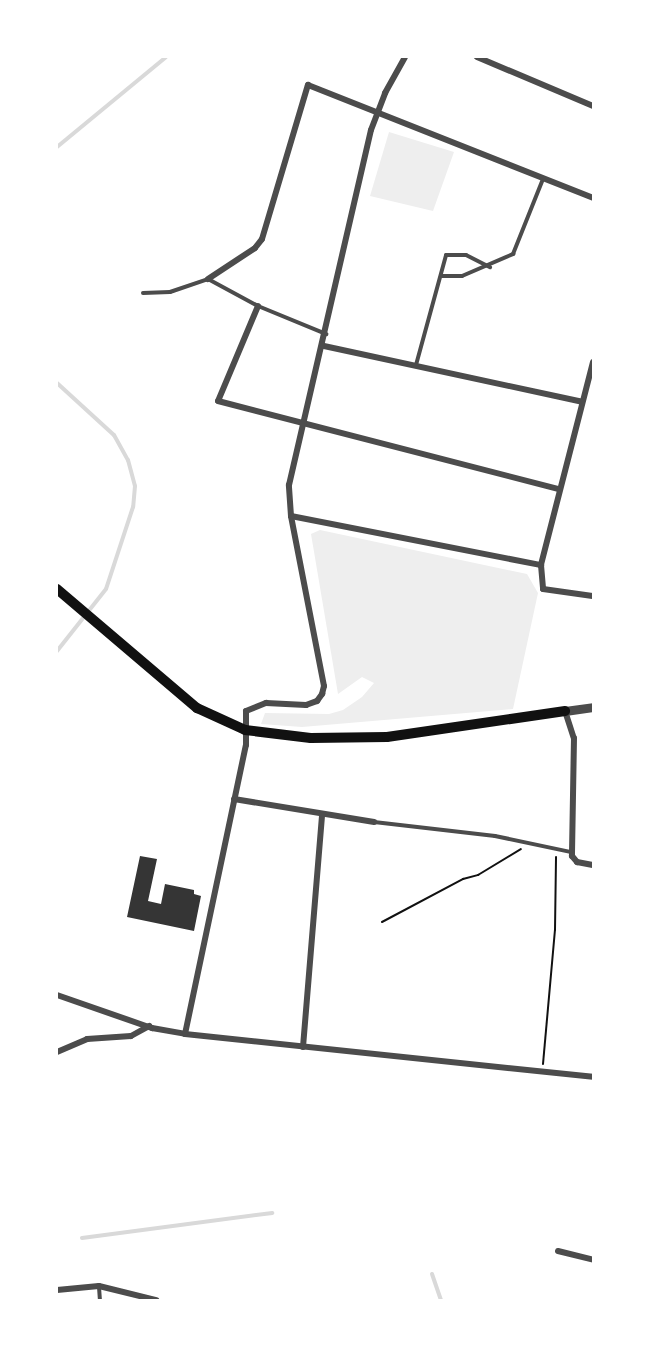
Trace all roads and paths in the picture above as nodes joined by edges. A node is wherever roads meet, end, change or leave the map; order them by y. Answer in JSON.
{"nodes":[{"id":1,"x":405,"y":57,"type":"edge"},
{"id":2,"x":477,"y":57,"type":"edge"},
{"id":3,"x":593,"y":106,"type":"edge"},
{"id":4,"x":378,"y":111,"type":"junction"},
{"id":5,"x":543,"y":178,"type":"junction"},
{"id":6,"x":593,"y":198,"type":"edge"},
{"id":7,"x":490,"y":267,"type":"junction"},
{"id":8,"x":441,"y":276,"type":"junction"},
{"id":9,"x":208,"y":279,"type":"junction"},
{"id":10,"x":143,"y":293,"type":"dead end"},
{"id":11,"x":258,"y":306,"type":"junction"},
{"id":12,"x":327,"y":334,"type":"junction"},
{"id":13,"x":324,"y":346,"type":"junction"},
{"id":14,"x":593,"y":362,"type":"edge"},
{"id":15,"x":416,"y":365,"type":"junction"},
{"id":16,"x":582,"y":402,"type":"junction"},
{"id":17,"x":304,"y":422,"type":"junction"},
{"id":18,"x":559,"y":489,"type":"junction"},
{"id":19,"x":291,"y":516,"type":"junction"},
{"id":20,"x":541,"y":565,"type":"junction"},
{"id":21,"x":59,"y":591,"type":"edge"},
{"id":22,"x":593,"y":597,"type":"edge"},
{"id":23,"x":593,"y":707,"type":"edge"},
{"id":24,"x":565,"y":711,"type":"junction"},
{"id":25,"x":245,"y":730,"type":"junction"},
{"id":26,"x":234,"y":799,"type":"junction"},
{"id":27,"x":322,"y":815,"type":"junction"},
{"id":28,"x":374,"y":822,"type":"joint"},
{"id":29,"x":531,"y":843,"type":"junction"},
{"id":30,"x":557,"y":849,"type":"junction"},
{"id":31,"x":573,"y":852,"type":"junction"},
{"id":32,"x":593,"y":865,"type":"edge"},
{"id":33,"x":382,"y":922,"type":"dead end"},
{"id":34,"x":57,"y":994,"type":"edge"},
{"id":35,"x":149,"y":1026,"type":"junction"},
{"id":36,"x":185,"y":1034,"type":"junction"},
{"id":37,"x":303,"y":1047,"type":"junction"},
{"id":38,"x":57,"y":1052,"type":"edge"},
{"id":39,"x":543,"y":1071,"type":"junction"},
{"id":40,"x":593,"y":1077,"type":"edge"},
{"id":41,"x":558,"y":1251,"type":"dead end"},
{"id":42,"x":593,"y":1260,"type":"edge"},
{"id":43,"x":99,"y":1286,"type":"junction"},
{"id":44,"x":57,"y":1290,"type":"edge"},
{"id":45,"x":100,"y":1300,"type":"edge"},
{"id":46,"x":156,"y":1300,"type":"edge"}],
"edges":[{"from":1,"to":4,"type":"street"},
{"from":2,"to":3,"type":"street"},
{"from":4,"to":5,"type":"street"},
{"from":4,"to":9,"type":"street"},
{"from":4,"to":12,"type":"street"},
{"from":5,"to":6,"type":"street"},
{"from":5,"to":7,"type":"lane"},
{"from":7,"to":8,"type":"lane"},
{"from":7,"to":8,"type":"lane"},
{"from":8,"to":15,"type":"lane"},
{"from":9,"to":10,"type":"lane"},
{"from":9,"to":11,"type":"lane"},
{"from":11,"to":12,"type":"lane"},
{"from":11,"to":17,"type":"street"},
{"from":12,"to":13,"type":"street"},
{"from":13,"to":15,"type":"street"},
{"from":13,"to":17,"type":"street"},
{"from":14,"to":16,"type":"street"},
{"from":15,"to":16,"type":"street"},
{"from":16,"to":18,"type":"street"},
{"from":17,"to":18,"type":"street"},
{"from":17,"to":19,"type":"street"},
{"from":18,"to":20,"type":"street"},
{"from":19,"to":20,"type":"street"},
{"from":19,"to":25,"type":"street"},
{"from":20,"to":22,"type":"street"},
{"from":21,"to":25,"type":"main road"},
{"from":23,"to":24,"type":"street"},
{"from":24,"to":25,"type":"main road"},
{"from":24,"to":31,"type":"street"},
{"from":25,"to":26,"type":"street"},
{"from":26,"to":27,"type":"street"},
{"from":26,"to":36,"type":"street"},
{"from":27,"to":28,"type":"street"},
{"from":27,"to":37,"type":"street"},
{"from":28,"to":29,"type":"lane"},
{"from":29,"to":30,"type":"lane"},
{"from":29,"to":33,"type":"path"},
{"from":30,"to":31,"type":"lane"},
{"from":30,"to":39,"type":"path"},
{"from":31,"to":32,"type":"street"},
{"from":34,"to":35,"type":"street"},
{"from":35,"to":36,"type":"street"},
{"from":35,"to":38,"type":"street"},
{"from":36,"to":37,"type":"street"},
{"from":37,"to":39,"type":"street"},
{"from":39,"to":40,"type":"street"},
{"from":41,"to":42,"type":"street"},
{"from":43,"to":44,"type":"street"},
{"from":43,"to":45,"type":"lane"},
{"from":43,"to":46,"type":"street"}]}
